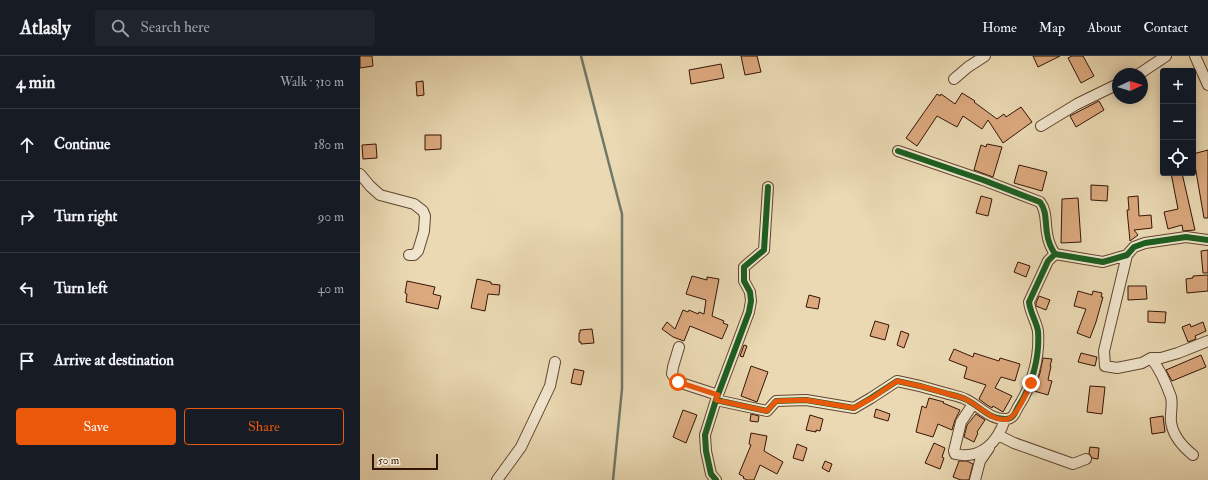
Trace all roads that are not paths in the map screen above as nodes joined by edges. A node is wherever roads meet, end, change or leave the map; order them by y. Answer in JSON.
{"nodes":[{"id":1,"x":985,"y":56,"type":"edge"},
{"id":2,"x":1166,"y":56,"type":"edge"},
{"id":3,"x":1195,"y":56,"type":"edge"},
{"id":4,"x":1148,"y":68,"type":"edge"},
{"id":5,"x":954,"y":79,"type":"dead end"},
{"id":6,"x":1208,"y":85,"type":"edge"},
{"id":7,"x":1112,"y":87,"type":"edge"},
{"id":8,"x":1041,"y":126,"type":"dead end"},
{"id":9,"x":898,"y":151,"type":"dead end"},
{"id":10,"x":360,"y":174,"type":"edge"},
{"id":11,"x":768,"y":187,"type":"dead end"},
{"id":12,"x":1208,"y":240,"type":"edge"},
{"id":13,"x":1055,"y":254,"type":"junction"},
{"id":14,"x":409,"y":255,"type":"dead end"},
{"id":15,"x":1127,"y":255,"type":"junction"},
{"id":16,"x":1208,"y":341,"type":"edge"},
{"id":17,"x":679,"y":347,"type":"dead end"},
{"id":18,"x":1151,"y":358,"type":"junction"},
{"id":19,"x":555,"y":362,"type":"dead end"},
{"id":20,"x":717,"y":398,"type":"junction"},
{"id":21,"x":973,"y":404,"type":"junction"},
{"id":22,"x":1004,"y":419,"type":"junction"},
{"id":23,"x":998,"y":435,"type":"junction"},
{"id":24,"x":990,"y":446,"type":"junction"},
{"id":25,"x":1193,"y":455,"type":"dead end"},
{"id":26,"x":1086,"y":459,"type":"dead end"},
{"id":27,"x":497,"y":480,"type":"edge"},
{"id":28,"x":716,"y":480,"type":"edge"},
{"id":29,"x":975,"y":480,"type":"edge"}],
"edges":[{"from":1,"to":5,"type":"street"},
{"from":2,"to":4,"type":"street"},
{"from":3,"to":6,"type":"street"},
{"from":7,"to":8,"type":"street"},
{"from":9,"to":13,"type":"street"},
{"from":10,"to":14,"type":"street"},
{"from":11,"to":20,"type":"street"},
{"from":12,"to":15,"type":"street"},
{"from":13,"to":15,"type":"street"},
{"from":13,"to":22,"type":"street"},
{"from":15,"to":18,"type":"street"},
{"from":16,"to":18,"type":"street"},
{"from":17,"to":20,"type":"street"},
{"from":18,"to":25,"type":"street"},
{"from":19,"to":27,"type":"street"},
{"from":20,"to":21,"type":"street"},
{"from":20,"to":28,"type":"street"},
{"from":21,"to":22,"type":"street"},
{"from":21,"to":24,"type":"street"},
{"from":22,"to":23,"type":"street"},
{"from":23,"to":24,"type":"street"},
{"from":23,"to":26,"type":"street"},
{"from":24,"to":29,"type":"street"}]}
